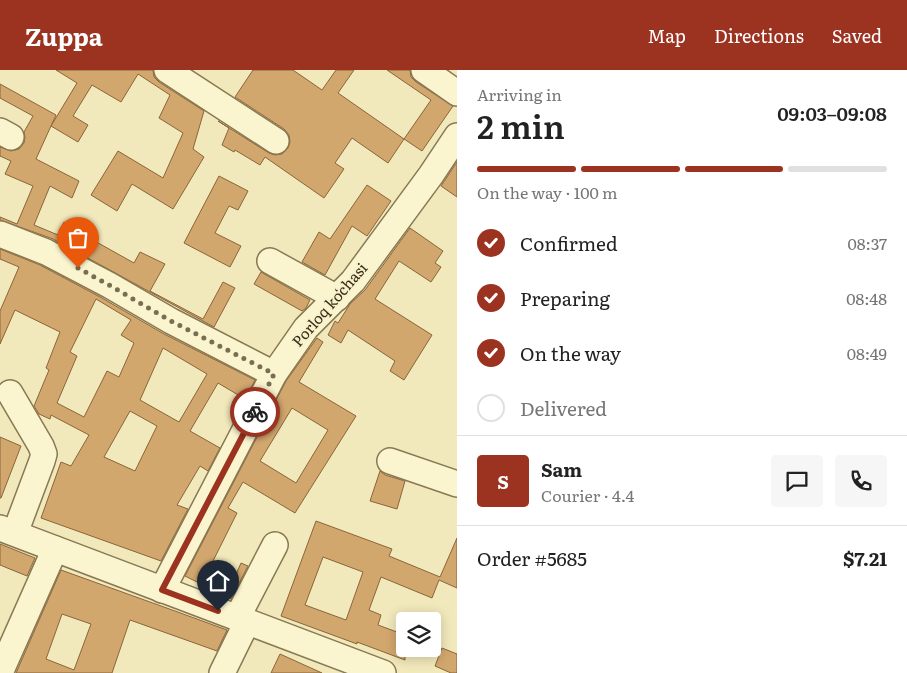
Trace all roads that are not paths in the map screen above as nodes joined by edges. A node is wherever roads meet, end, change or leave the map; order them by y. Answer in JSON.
{"nodes":[{"id":1,"x":167,"y":70,"type":"edge"},
{"id":2,"x":424,"y":70,"type":"edge"},
{"id":3,"x":457,"y":93,"type":"edge"},
{"id":4,"x":457,"y":136,"type":"edge"},
{"id":5,"x":276,"y":141,"type":"dead end"},
{"id":6,"x":0,"y":234,"type":"edge"},
{"id":7,"x":270,"y":261,"type":"dead end"},
{"id":8,"x":337,"y":298,"type":"junction"},
{"id":9,"x":274,"y":374,"type":"junction"},
{"id":10,"x":10,"y":393,"type":"dead end"},
{"id":11,"x":390,"y":461,"type":"dead end"},
{"id":12,"x":457,"y":484,"type":"edge"},
{"id":13,"x":8,"y":531,"type":"edge"},
{"id":14,"x":275,"y":545,"type":"dead end"},
{"id":15,"x":55,"y":548,"type":"junction"},
{"id":16,"x":162,"y":590,"type":"junction"},
{"id":17,"x":242,"y":620,"type":"junction"},
{"id":18,"x":0,"y":673,"type":"edge"},
{"id":19,"x":222,"y":673,"type":"edge"},
{"id":20,"x":383,"y":673,"type":"edge"}],
"edges":[{"from":1,"to":5,"type":"street"},
{"from":2,"to":3,"type":"street"},
{"from":4,"to":8,"type":"street","name":"Porloq koʻchasi"},
{"from":6,"to":9,"type":"street"},
{"from":7,"to":8,"type":"street"},
{"from":8,"to":9,"type":"street","name":"Porloq koʻchasi"},
{"from":9,"to":16,"type":"street","name":"Porloq koʻchasi"},
{"from":10,"to":13,"type":"street"},
{"from":11,"to":12,"type":"street"},
{"from":13,"to":15,"type":"street"},
{"from":14,"to":17,"type":"street"},
{"from":15,"to":16,"type":"street"},
{"from":15,"to":18,"type":"street"},
{"from":16,"to":17,"type":"street"},
{"from":17,"to":19,"type":"street"},
{"from":17,"to":20,"type":"street"}]}
